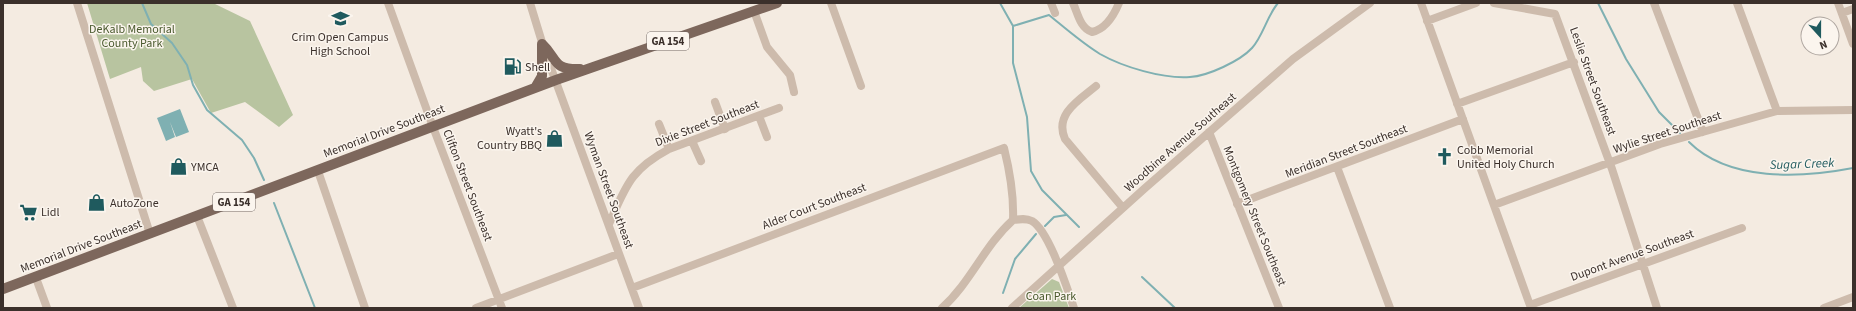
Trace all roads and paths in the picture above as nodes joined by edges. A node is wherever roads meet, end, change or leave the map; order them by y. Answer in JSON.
{"nodes":[{"id":1,"x":77,"y":3,"type":"edge"},
{"id":2,"x":388,"y":3,"type":"edge"},
{"id":3,"x":530,"y":3,"type":"edge"},
{"id":4,"x":777,"y":3,"type":"edge"},
{"id":5,"x":831,"y":3,"type":"edge"},
{"id":6,"x":1051,"y":3,"type":"edge"},
{"id":7,"x":1073,"y":3,"type":"edge"},
{"id":8,"x":1119,"y":3,"type":"edge"},
{"id":9,"x":1370,"y":3,"type":"edge"},
{"id":10,"x":1421,"y":3,"type":"edge"},
{"id":11,"x":1476,"y":3,"type":"edge"},
{"id":12,"x":1494,"y":3,"type":"edge"},
{"id":13,"x":1654,"y":3,"type":"edge"},
{"id":14,"x":1737,"y":3,"type":"edge"},
{"id":15,"x":1838,"y":3,"type":"edge"},
{"id":16,"x":1853,"y":9,"type":"edge"},
{"id":17,"x":754,"y":11,"type":"junction"},
{"id":18,"x":1055,"y":13,"type":"dead end"},
{"id":19,"x":1842,"y":13,"type":"junction"},
{"id":20,"x":1428,"y":21,"type":"junction"},
{"id":21,"x":542,"y":44,"type":"junction"},
{"id":22,"x":1853,"y":44,"type":"edge"},
{"id":23,"x":1574,"y":62,"type":"junction"},
{"id":24,"x":588,"y":69,"type":"junction"},
{"id":25,"x":556,"y":80,"type":"junction"},
{"id":26,"x":861,"y":86,"type":"dead end"},
{"id":27,"x":1096,"y":86,"type":"dead end"},
{"id":28,"x":535,"y":88,"type":"junction"},
{"id":29,"x":794,"y":92,"type":"dead end"},
{"id":30,"x":715,"y":102,"type":"dead end"},
{"id":31,"x":1458,"y":104,"type":"junction"},
{"id":32,"x":779,"y":108,"type":"dead end"},
{"id":33,"x":1853,"y":110,"type":"edge"},
{"id":34,"x":1777,"y":111,"type":"junction"},
{"id":35,"x":759,"y":116,"type":"junction"},
{"id":36,"x":1463,"y":119,"type":"junction"},
{"id":37,"x":659,"y":124,"type":"dead end"},
{"id":38,"x":432,"y":127,"type":"junction"},
{"id":39,"x":725,"y":129,"type":"junction"},
{"id":40,"x":1209,"y":132,"type":"junction"},
{"id":41,"x":1702,"y":132,"type":"junction"},
{"id":42,"x":767,"y":137,"type":"dead end"},
{"id":43,"x":692,"y":141,"type":"junction"},
{"id":44,"x":669,"y":149,"type":"junction"},
{"id":45,"x":701,"y":160,"type":"dead end"},
{"id":46,"x":1610,"y":163,"type":"junction"},
{"id":47,"x":1337,"y":167,"type":"junction"},
{"id":48,"x":318,"y":171,"type":"junction"},
{"id":49,"x":1237,"y":204,"type":"junction"},
{"id":50,"x":1494,"y":205,"type":"junction"},
{"id":51,"x":1123,"y":208,"type":"junction"},
{"id":52,"x":197,"y":216,"type":"junction"},
{"id":53,"x":1014,"y":220,"type":"junction"},
{"id":54,"x":609,"y":224,"type":"junction"},
{"id":55,"x":1742,"y":228,"type":"dead end"},
{"id":56,"x":150,"y":234,"type":"junction"},
{"id":57,"x":618,"y":254,"type":"junction"},
{"id":58,"x":1644,"y":263,"type":"junction"},
{"id":59,"x":1059,"y":268,"type":"junction"},
{"id":60,"x":36,"y":278,"type":"junction"},
{"id":61,"x":632,"y":288,"type":"junction"},
{"id":62,"x":3,"y":289,"type":"edge"},
{"id":63,"x":1853,"y":297,"type":"edge"},
{"id":64,"x":499,"y":300,"type":"junction"},
{"id":65,"x":1530,"y":307,"type":"edge"},
{"id":66,"x":47,"y":308,"type":"edge"},
{"id":67,"x":233,"y":308,"type":"edge"},
{"id":68,"x":366,"y":308,"type":"edge"},
{"id":69,"x":476,"y":308,"type":"edge"},
{"id":70,"x":502,"y":308,"type":"edge"},
{"id":71,"x":640,"y":308,"type":"edge"},
{"id":72,"x":942,"y":308,"type":"edge"},
{"id":73,"x":1012,"y":308,"type":"edge"},
{"id":74,"x":1074,"y":308,"type":"edge"},
{"id":75,"x":1280,"y":308,"type":"edge"},
{"id":76,"x":1390,"y":308,"type":"edge"},
{"id":77,"x":1657,"y":308,"type":"edge"},
{"id":78,"x":1824,"y":308,"type":"edge"}],
"edges":[{"from":1,"to":56,"type":"street"},
{"from":2,"to":38,"type":"street","name":"Clifton Street Southeast"},
{"from":3,"to":21,"type":"street","name":"Wyman Street Southeast"},
{"from":4,"to":17,"type":"main road","name":"Memorial Drive Southeast","number":"GA 154"},
{"from":5,"to":26,"type":"street"},
{"from":6,"to":18,"type":"street"},
{"from":7,"to":8,"type":"street"},
{"from":9,"to":40,"type":"street","name":"Woodbine Avenue Southeast"},
{"from":10,"to":20,"type":"street"},
{"from":11,"to":20,"type":"street"},
{"from":12,"to":23,"type":"street","name":"Leslie Street Southeast"},
{"from":13,"to":41,"type":"street"},
{"from":14,"to":34,"type":"street"},
{"from":15,"to":19,"type":"street"},
{"from":16,"to":19,"type":"street"},
{"from":17,"to":24,"type":"main road","name":"Memorial Drive Southeast","number":"GA 154"},
{"from":17,"to":29,"type":"street"},
{"from":19,"to":22,"type":"street"},
{"from":20,"to":31,"type":"street"},
{"from":21,"to":24,"type":"main road"},
{"from":21,"to":25,"type":"street","name":"Wyman Street Southeast"},
{"from":21,"to":28,"type":"main road"},
{"from":23,"to":31,"type":"street"},
{"from":23,"to":46,"type":"street","name":"Leslie Street Southeast"},
{"from":24,"to":25,"type":"main road","name":"Memorial Drive Southeast","number":"GA 154"},
{"from":25,"to":28,"type":"main road","name":"Memorial Drive Southeast","number":"GA 154"},
{"from":25,"to":54,"type":"street","name":"Wyman Street Southeast"},
{"from":27,"to":51,"type":"street"},
{"from":28,"to":38,"type":"main road","name":"Memorial Drive Southeast","number":"GA 154"},
{"from":30,"to":39,"type":"street"},
{"from":31,"to":36,"type":"street"},
{"from":32,"to":35,"type":"street","name":"Dixie Street Southeast"},
{"from":33,"to":34,"type":"street","name":"Wylie Street Southeast"},
{"from":34,"to":41,"type":"street","name":"Wylie Street Southeast"},
{"from":35,"to":39,"type":"street","name":"Dixie Street Southeast"},
{"from":35,"to":42,"type":"street"},
{"from":36,"to":47,"type":"street","name":"Meridian Street Southeast"},
{"from":36,"to":50,"type":"street"},
{"from":37,"to":44,"type":"street"},
{"from":38,"to":48,"type":"main road","name":"Memorial Drive Southeast","number":"GA 154"},
{"from":38,"to":64,"type":"street","name":"Clifton Street Southeast"},
{"from":39,"to":43,"type":"street","name":"Dixie Street Southeast"},
{"from":40,"to":49,"type":"street","name":"Montgomery Street Southeast"},
{"from":40,"to":51,"type":"street","name":"Woodbine Avenue Southeast"},
{"from":41,"to":46,"type":"street","name":"Wylie Street Southeast"},
{"from":43,"to":44,"type":"street","name":"Dixie Street Southeast"},
{"from":43,"to":45,"type":"street"},
{"from":44,"to":54,"type":"street","name":"Dixie Street Southeast"},
{"from":46,"to":50,"type":"street","name":"Wylie Street Southeast"},
{"from":46,"to":58,"type":"street","name":"Leslie Street Southeast"},
{"from":47,"to":49,"type":"street","name":"Meridian Street Southeast"},
{"from":47,"to":76,"type":"street"},
{"from":48,"to":52,"type":"main road","name":"Memorial Drive Southeast","number":"GA 154"},
{"from":48,"to":68,"type":"street"},
{"from":49,"to":75,"type":"street","name":"Montgomery Street Southeast"},
{"from":50,"to":65,"type":"street"},
{"from":51,"to":59,"type":"street","name":"Woodbine Avenue Southeast"},
{"from":52,"to":56,"type":"main road","name":"Memorial Drive Southeast","number":"GA 154"},
{"from":52,"to":67,"type":"street"},
{"from":53,"to":59,"type":"street"},
{"from":53,"to":61,"type":"street","name":"Alder Court Southeast"},
{"from":53,"to":72,"type":"street"},
{"from":54,"to":57,"type":"street","name":"Wyman Street Southeast"},
{"from":55,"to":58,"type":"street","name":"Dupont Avenue Southeast"},
{"from":56,"to":60,"type":"main road","name":"Memorial Drive Southeast","number":"GA 154"},
{"from":57,"to":61,"type":"street","name":"Wyman Street Southeast"},
{"from":57,"to":64,"type":"street"},
{"from":58,"to":65,"type":"street","name":"Dupont Avenue Southeast"},
{"from":58,"to":77,"type":"street","name":"Leslie Street Southeast"},
{"from":59,"to":73,"type":"street","name":"Woodbine Avenue Southeast"},
{"from":59,"to":74,"type":"street"},
{"from":60,"to":62,"type":"main road","name":"Memorial Drive Southeast","number":"GA 154"},
{"from":60,"to":66,"type":"street"},
{"from":61,"to":71,"type":"street","name":"Wyman Street Southeast"},
{"from":63,"to":78,"type":"street"},
{"from":64,"to":69,"type":"street"},
{"from":64,"to":70,"type":"street","name":"Clifton Street Southeast"}]}
